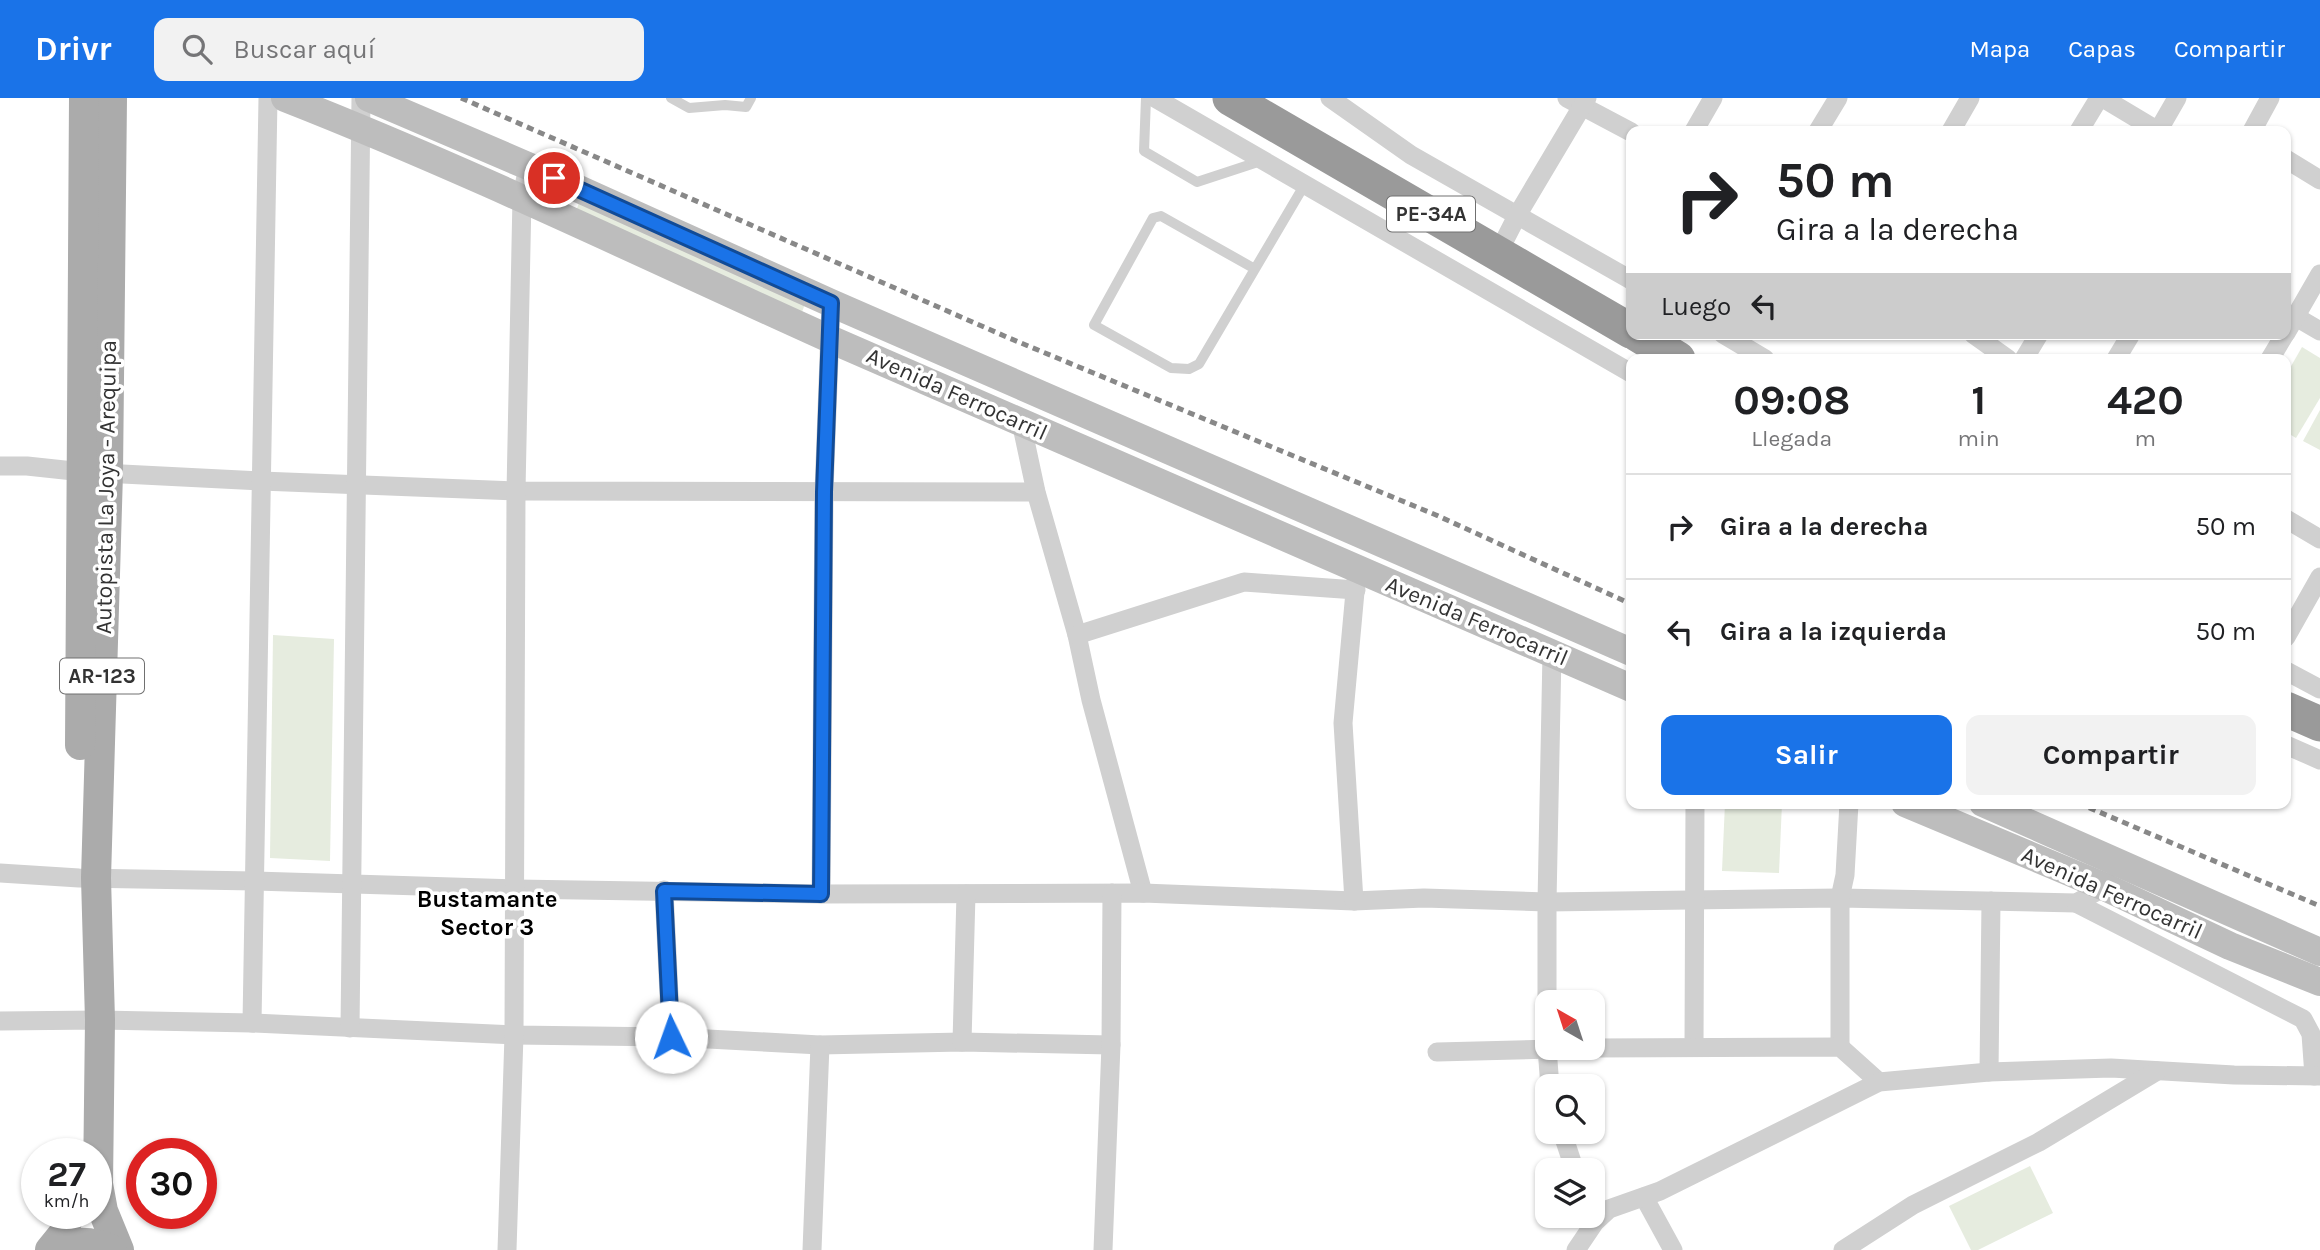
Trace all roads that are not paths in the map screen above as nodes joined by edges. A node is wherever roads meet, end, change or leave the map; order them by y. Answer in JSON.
{"nodes":[{"id":1,"x":84,"y":98,"type":"edge"},
{"id":2,"x":112,"y":98,"type":"edge"},
{"id":3,"x":268,"y":98,"type":"edge"},
{"id":4,"x":285,"y":98,"type":"edge"},
{"id":5,"x":361,"y":98,"type":"edge"},
{"id":6,"x":369,"y":98,"type":"edge"},
{"id":7,"x":671,"y":98,"type":"edge"},
{"id":8,"x":751,"y":98,"type":"edge"},
{"id":9,"x":1146,"y":98,"type":"edge"},
{"id":10,"x":1155,"y":98,"type":"edge"},
{"id":11,"x":1230,"y":98,"type":"edge"},
{"id":12,"x":1330,"y":98,"type":"edge"},
{"id":13,"x":1713,"y":98,"type":"edge"},
{"id":14,"x":1838,"y":98,"type":"edge"},
{"id":15,"x":1970,"y":98,"type":"edge"},
{"id":16,"x":2101,"y":98,"type":"edge"},
{"id":17,"x":2177,"y":98,"type":"edge"},
{"id":18,"x":2270,"y":98,"type":"edge"},
{"id":19,"x":1579,"y":101,"type":"edge"},
{"id":20,"x":1697,"y":126,"type":"edge"},
{"id":21,"x":1821,"y":126,"type":"edge"},
{"id":22,"x":1954,"y":126,"type":"edge"},
{"id":23,"x":2082,"y":126,"type":"edge"},
{"id":24,"x":2149,"y":126,"type":"edge"},
{"id":25,"x":2161,"y":126,"type":"edge"},
{"id":26,"x":2255,"y":126,"type":"edge"},
{"id":27,"x":362,"y":128,"type":"junction"},
{"id":28,"x":1626,"y":129,"type":"edge"},
{"id":29,"x":1265,"y":160,"type":"junction"},
{"id":30,"x":2291,"y":162,"type":"edge"},
{"id":31,"x":528,"y":166,"type":"junction"},
{"id":32,"x":2320,"y":180,"type":"edge"},
{"id":33,"x":1306,"y":184,"type":"junction"},
{"id":34,"x":523,"y":197,"type":"junction"},
{"id":35,"x":1518,"y":214,"type":"junction"},
{"id":36,"x":1498,"y":253,"type":"junction"},
{"id":37,"x":1255,"y":269,"type":"junction"},
{"id":38,"x":2320,"y":274,"type":"edge"},
{"id":39,"x":1626,"y":277,"type":"edge"},
{"id":40,"x":831,"y":303,"type":"junction"},
{"id":41,"x":2291,"y":325,"type":"edge"},
{"id":42,"x":1626,"y":328,"type":"edge"},
{"id":43,"x":2291,"y":328,"type":"edge"},
{"id":44,"x":2320,"y":331,"type":"edge"},
{"id":45,"x":830,"y":339,"type":"junction"},
{"id":46,"x":1647,"y":340,"type":"edge"},
{"id":47,"x":1739,"y":340,"type":"edge"},
{"id":48,"x":1981,"y":340,"type":"edge"},
{"id":49,"x":1760,"y":348,"type":"edge"},
{"id":50,"x":1670,"y":354,"type":"edge"},
{"id":51,"x":2001,"y":354,"type":"edge"},
{"id":52,"x":1626,"y":370,"type":"edge"},
{"id":53,"x":1021,"y":422,"type":"junction"},
{"id":54,"x":0,"y":466,"type":"edge"},
{"id":55,"x":95,"y":472,"type":"junction"},
{"id":56,"x":261,"y":481,"type":"junction"},
{"id":57,"x":356,"y":484,"type":"junction"},
{"id":58,"x":516,"y":491,"type":"junction"},
{"id":59,"x":824,"y":492,"type":"junction"},
{"id":60,"x":1036,"y":492,"type":"junction"},
{"id":61,"x":2291,"y":522,"type":"edge"},
{"id":62,"x":2320,"y":539,"type":"edge"},
{"id":63,"x":2320,"y":577,"type":"edge"},
{"id":64,"x":1356,"y":580,"type":"junction"},
{"id":65,"x":2291,"y":628,"type":"edge"},
{"id":66,"x":1077,"y":635,"type":"junction"},
{"id":67,"x":1626,"y":650,"type":"edge"},
{"id":68,"x":1552,"y":653,"type":"junction"},
{"id":69,"x":2291,"y":674,"type":"edge"},
{"id":70,"x":1626,"y":686,"type":"edge"},
{"id":71,"x":2320,"y":689,"type":"edge"},
{"id":72,"x":2291,"y":711,"type":"edge"},
{"id":73,"x":2320,"y":724,"type":"edge"},
{"id":74,"x":2291,"y":747,"type":"edge"},
{"id":75,"x":2320,"y":760,"type":"edge"},
{"id":76,"x":1695,"y":809,"type":"edge"},
{"id":77,"x":1849,"y":809,"type":"edge"},
{"id":78,"x":1919,"y":809,"type":"edge"},
{"id":79,"x":1997,"y":809,"type":"edge"},
{"id":80,"x":2121,"y":864,"type":"junction"},
{"id":81,"x":0,"y":873,"type":"edge"},
{"id":82,"x":88,"y":878,"type":"junction"},
{"id":83,"x":255,"y":881,"type":"junction"},
{"id":84,"x":351,"y":884,"type":"junction"},
{"id":85,"x":2105,"y":887,"type":"junction"},
{"id":86,"x":516,"y":889,"type":"junction"},
{"id":87,"x":664,"y":891,"type":"junction"},
{"id":88,"x":1112,"y":893,"type":"junction"},
{"id":89,"x":1143,"y":893,"type":"junction"},
{"id":90,"x":821,"y":894,"type":"junction"},
{"id":91,"x":966,"y":894,"type":"junction"},
{"id":92,"x":1840,"y":898,"type":"junction"},
{"id":93,"x":1695,"y":899,"type":"junction"},
{"id":94,"x":1354,"y":901,"type":"junction"},
{"id":95,"x":1992,"y":901,"type":"junction"},
{"id":96,"x":1547,"y":902,"type":"junction"},
{"id":97,"x":2076,"y":903,"type":"junction"},
{"id":98,"x":2320,"y":952,"type":"edge"},
{"id":99,"x":2320,"y":982,"type":"edge"},
{"id":100,"x":1547,"y":990,"type":"edge"},
{"id":101,"x":0,"y":1021,"type":"edge"},
{"id":102,"x":90,"y":1021,"type":"junction"},
{"id":103,"x":252,"y":1023,"type":"junction"},
{"id":104,"x":350,"y":1028,"type":"junction"},
{"id":105,"x":514,"y":1035,"type":"junction"},
{"id":106,"x":671,"y":1037,"type":"junction"},
{"id":107,"x":962,"y":1042,"type":"junction"},
{"id":108,"x":820,"y":1045,"type":"junction"},
{"id":109,"x":1111,"y":1045,"type":"junction"},
{"id":110,"x":1694,"y":1046,"type":"junction"},
{"id":111,"x":1840,"y":1046,"type":"junction"},
{"id":112,"x":1605,"y":1048,"type":"edge"},
{"id":113,"x":1535,"y":1049,"type":"edge"},
{"id":114,"x":1437,"y":1052,"type":"dead end"},
{"id":115,"x":2157,"y":1071,"type":"junction"},
{"id":116,"x":1989,"y":1072,"type":"junction"},
{"id":117,"x":2317,"y":1076,"type":"edge"},
{"id":118,"x":1879,"y":1082,"type":"junction"},
{"id":119,"x":79,"y":1138,"type":"edge"},
{"id":120,"x":1644,"y":1198,"type":"junction"},
{"id":121,"x":65,"y":1229,"type":"edge"},
{"id":122,"x":52,"y":1250,"type":"edge"},
{"id":123,"x":112,"y":1250,"type":"edge"},
{"id":124,"x":119,"y":1250,"type":"edge"},
{"id":125,"x":507,"y":1250,"type":"edge"},
{"id":126,"x":812,"y":1250,"type":"edge"},
{"id":127,"x":1103,"y":1250,"type":"edge"},
{"id":128,"x":1576,"y":1250,"type":"edge"},
{"id":129,"x":1674,"y":1250,"type":"edge"},
{"id":130,"x":1843,"y":1250,"type":"edge"}],
"edges":[{"from":1,"to":55,"type":"main road","name":"Autopista La Joya - Arequipa","number":"AR-123"},
{"from":2,"to":55,"type":"main road","name":"Autopista La Joya - Arequipa","number":"AR-123"},
{"from":3,"to":56,"type":"street"},
{"from":4,"to":27,"type":"main road","name":"Avenida Ferrocarril"},
{"from":5,"to":27,"type":"street"},
{"from":6,"to":31,"type":"main road","name":"Avenida Ferrocarril"},
{"from":7,"to":8,"type":"lane"},
{"from":9,"to":29,"type":"lane"},
{"from":10,"to":29,"type":"street"},
{"from":11,"to":36,"type":"highway","number":"PE-34A"},
{"from":12,"to":35,"type":"street"},
{"from":13,"to":20,"type":"street"},
{"from":14,"to":21,"type":"street"},
{"from":15,"to":22,"type":"street"},
{"from":16,"to":23,"type":"street"},
{"from":16,"to":24,"type":"street"},
{"from":17,"to":25,"type":"street"},
{"from":18,"to":26,"type":"street"},
{"from":19,"to":28,"type":"street"},
{"from":19,"to":35,"type":"street"},
{"from":27,"to":34,"type":"main road","name":"Avenida Ferrocarril"},
{"from":27,"to":57,"type":"street"},
{"from":29,"to":33,"type":"street"},
{"from":30,"to":32,"type":"street"},
{"from":31,"to":34,"type":"street"},
{"from":31,"to":40,"type":"main road","name":"Avenida Ferrocarril"},
{"from":33,"to":37,"type":"lane"},
{"from":33,"to":52,"type":"street"},
{"from":34,"to":45,"type":"main road","name":"Avenida Ferrocarril"},
{"from":34,"to":58,"type":"street"},
{"from":35,"to":36,"type":"street"},
{"from":35,"to":39,"type":"street"},
{"from":36,"to":42,"type":"highway","number":"PE-34A"},
{"from":37,"to":37,"type":"lane"},
{"from":38,"to":41,"type":"street"},
{"from":40,"to":45,"type":"street"},
{"from":40,"to":67,"type":"main road","name":"Avenida Ferrocarril"},
{"from":43,"to":44,"type":"street"},
{"from":45,"to":53,"type":"main road","name":"Avenida Ferrocarril"},
{"from":45,"to":59,"type":"street"},
{"from":46,"to":50,"type":"highway"},
{"from":47,"to":49,"type":"street"},
{"from":48,"to":51,"type":"street"},
{"from":53,"to":60,"type":"street"},
{"from":53,"to":64,"type":"main road","name":"Avenida Ferrocarril"},
{"from":54,"to":55,"type":"street"},
{"from":55,"to":56,"type":"street"},
{"from":55,"to":82,"type":"main road","name":"Autopista La Joya - Arequipa","number":"AR-123"},
{"from":56,"to":57,"type":"street"},
{"from":56,"to":83,"type":"street"},
{"from":57,"to":58,"type":"street"},
{"from":57,"to":84,"type":"street"},
{"from":58,"to":59,"type":"street"},
{"from":58,"to":86,"type":"street"},
{"from":59,"to":60,"type":"street"},
{"from":59,"to":90,"type":"street"},
{"from":60,"to":66,"type":"street"},
{"from":61,"to":62,"type":"street"},
{"from":63,"to":65,"type":"street"},
{"from":64,"to":66,"type":"street"},
{"from":64,"to":68,"type":"main road","name":"Avenida Ferrocarril"},
{"from":64,"to":94,"type":"street"},
{"from":66,"to":89,"type":"street"},
{"from":68,"to":70,"type":"main road","name":"Avenida Ferrocarril"},
{"from":68,"to":96,"type":"street"},
{"from":69,"to":71,"type":"street"},
{"from":72,"to":73,"type":"highway"},
{"from":74,"to":75,"type":"street"},
{"from":76,"to":93,"type":"street"},
{"from":77,"to":92,"type":"street"},
{"from":78,"to":85,"type":"main road","name":"Avenida Ferrocarril"},
{"from":79,"to":80,"type":"main road","name":"Avenida Ferrocarril"},
{"from":80,"to":85,"type":"street"},
{"from":80,"to":98,"type":"main road","name":"Avenida Ferrocarril"},
{"from":81,"to":82,"type":"street"},
{"from":82,"to":83,"type":"street"},
{"from":82,"to":102,"type":"main road","name":"Autopista La Joya - Arequipa","number":"AR-123"},
{"from":83,"to":84,"type":"street"},
{"from":83,"to":103,"type":"street"},
{"from":84,"to":86,"type":"street"},
{"from":84,"to":104,"type":"street"},
{"from":85,"to":97,"type":"street"},
{"from":85,"to":99,"type":"main road","name":"Avenida Ferrocarril"},
{"from":86,"to":87,"type":"street"},
{"from":86,"to":105,"type":"street"},
{"from":87,"to":90,"type":"street"},
{"from":87,"to":106,"type":"street"},
{"from":88,"to":89,"type":"street"},
{"from":88,"to":91,"type":"street"},
{"from":88,"to":109,"type":"street"},
{"from":89,"to":94,"type":"street"},
{"from":90,"to":91,"type":"street"},
{"from":91,"to":107,"type":"street"},
{"from":92,"to":93,"type":"street"},
{"from":92,"to":95,"type":"street"},
{"from":92,"to":111,"type":"street"},
{"from":93,"to":96,"type":"street"},
{"from":93,"to":110,"type":"street"},
{"from":94,"to":96,"type":"street"},
{"from":95,"to":97,"type":"street"},
{"from":95,"to":116,"type":"street"},
{"from":96,"to":100,"type":"street"},
{"from":97,"to":117,"type":"street"},
{"from":101,"to":102,"type":"street"},
{"from":102,"to":103,"type":"street"},
{"from":102,"to":119,"type":"main road","name":"Autopista La Joya - Arequipa","number":"AR-123"},
{"from":102,"to":124,"type":"main road","name":"Autopista La Joya - Arequipa","number":"AR-123"},
{"from":103,"to":104,"type":"street"},
{"from":104,"to":105,"type":"street"},
{"from":105,"to":106,"type":"street"},
{"from":105,"to":125,"type":"street"},
{"from":106,"to":108,"type":"street"},
{"from":107,"to":108,"type":"street"},
{"from":107,"to":109,"type":"street"},
{"from":108,"to":126,"type":"street"},
{"from":109,"to":127,"type":"street"},
{"from":110,"to":111,"type":"street"},
{"from":110,"to":112,"type":"street"},
{"from":111,"to":118,"type":"street"},
{"from":113,"to":114,"type":"street"},
{"from":115,"to":116,"type":"street"},
{"from":115,"to":117,"type":"street"},
{"from":115,"to":130,"type":"street"},
{"from":116,"to":118,"type":"street"},
{"from":118,"to":120,"type":"street"},
{"from":120,"to":128,"type":"street"},
{"from":120,"to":129,"type":"street"},
{"from":121,"to":122,"type":"main road"},
{"from":122,"to":123,"type":"main road"}]}
